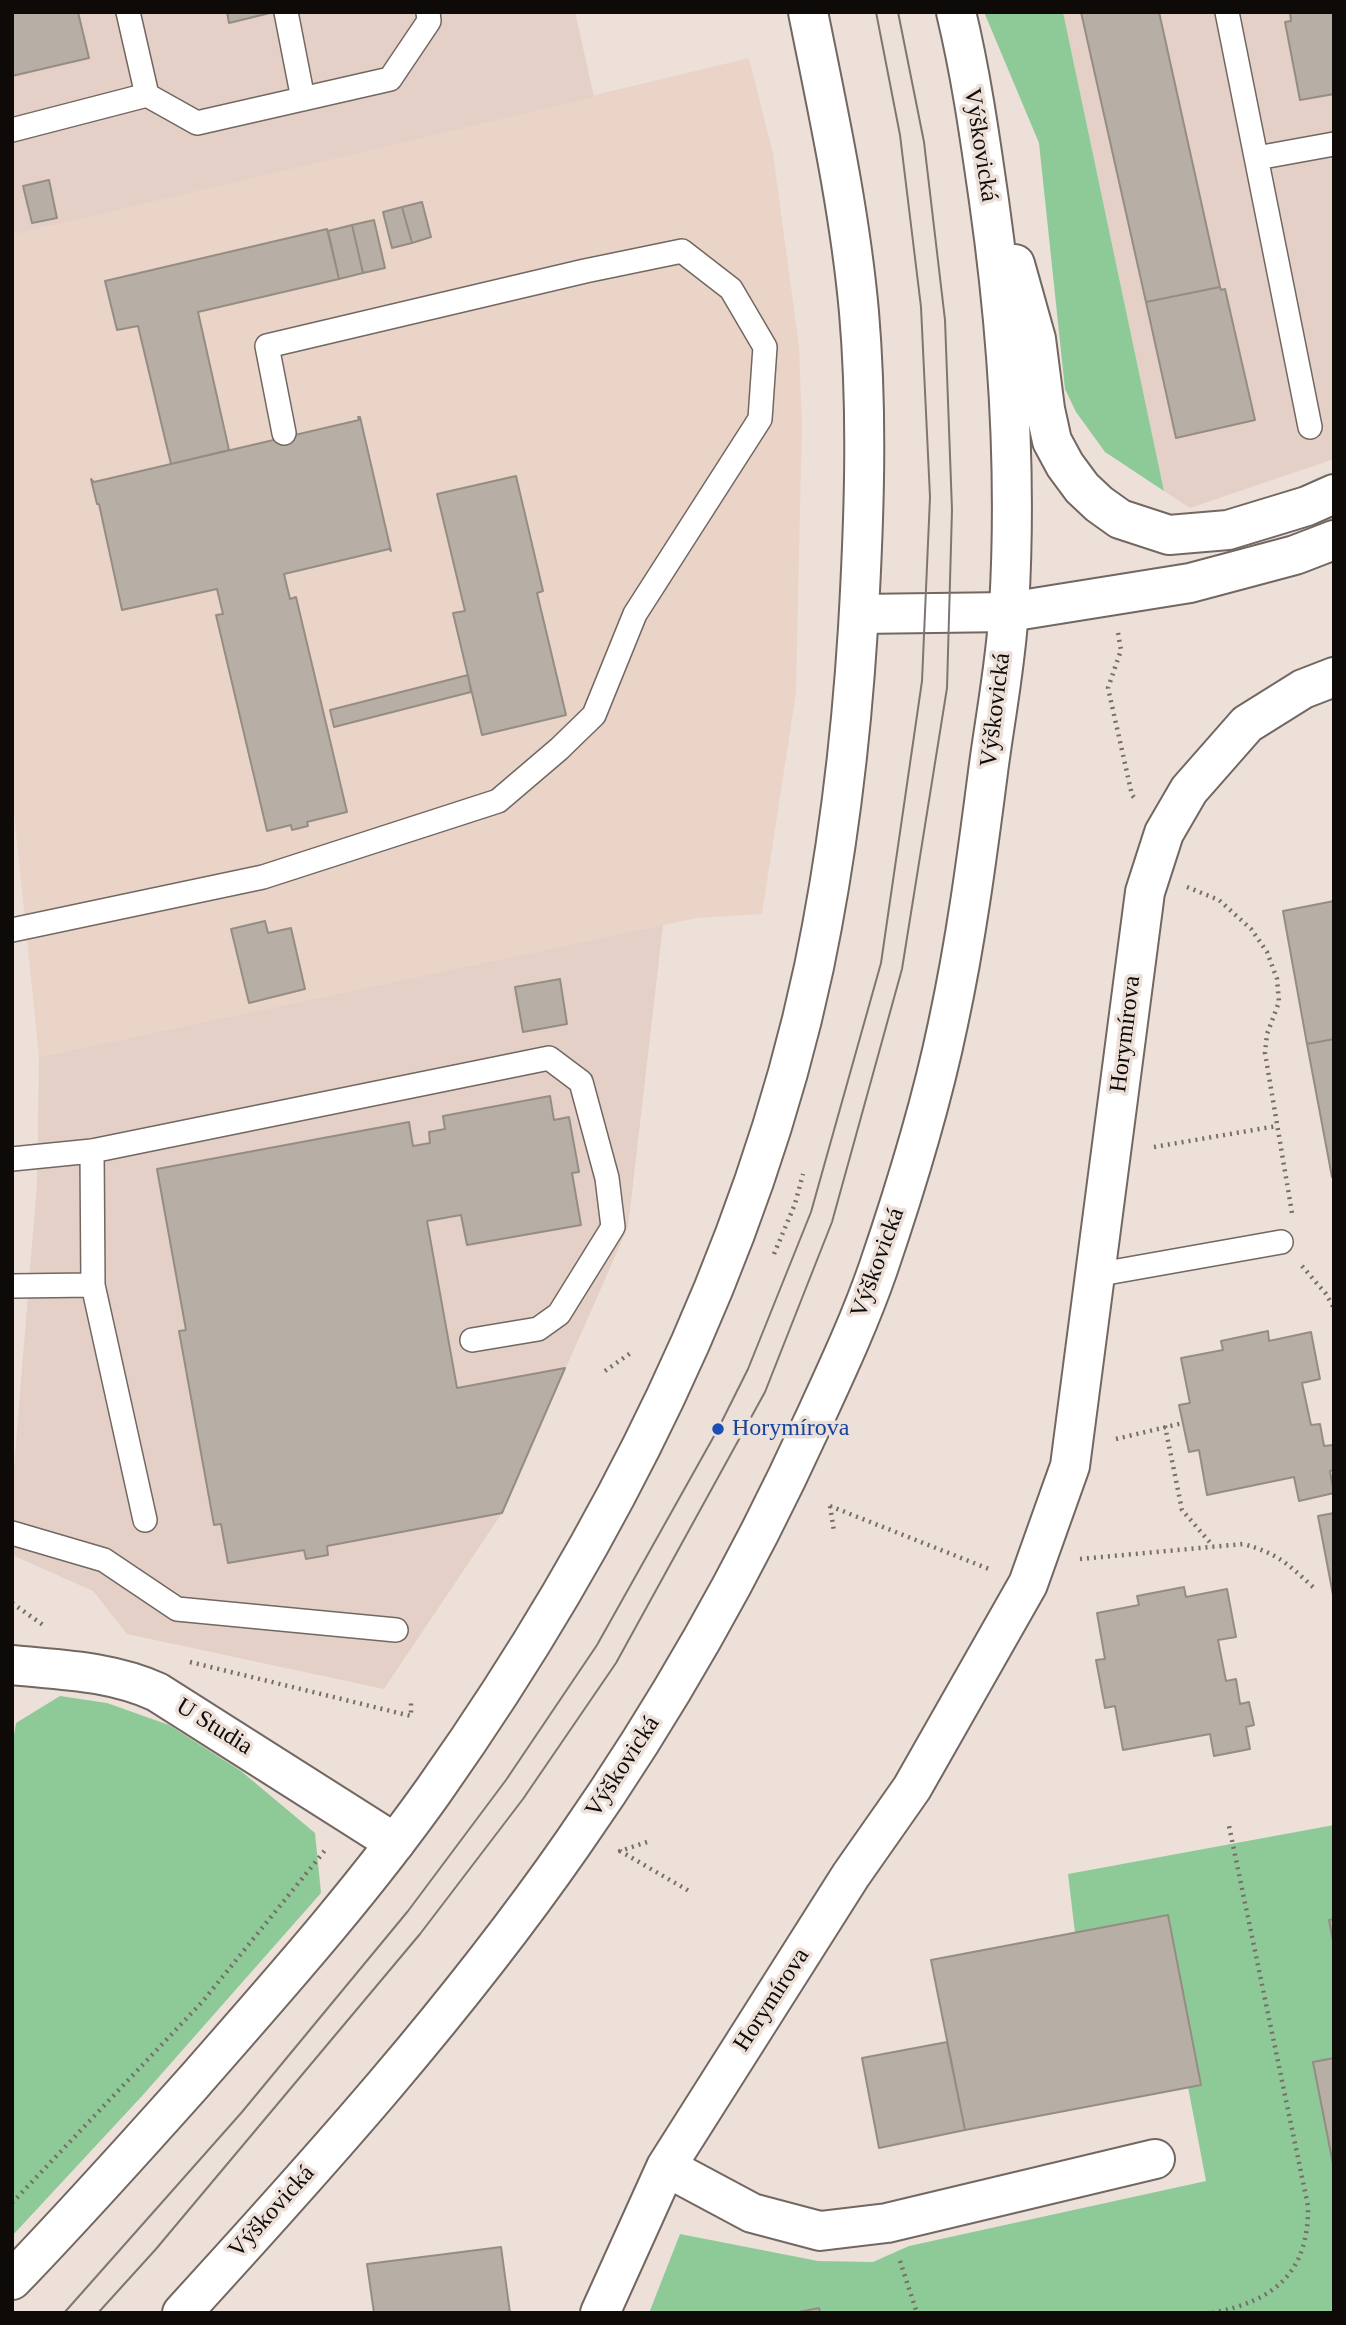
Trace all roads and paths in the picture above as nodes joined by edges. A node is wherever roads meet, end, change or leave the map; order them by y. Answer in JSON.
{"nodes":[{"id":1,"x":128,"y":12,"type":"edge"},
{"id":2,"x":286,"y":12,"type":"edge"},
{"id":3,"x":428,"y":12,"type":"edge"},
{"id":4,"x":808,"y":12,"type":"edge"},
{"id":5,"x":956,"y":12,"type":"edge"},
{"id":6,"x":1227,"y":12,"type":"edge"},
{"id":7,"x":147,"y":95,"type":"junction"},
{"id":8,"x":303,"y":99,"type":"junction"},
{"id":9,"x":12,"y":130,"type":"edge"},
{"id":10,"x":1334,"y":144,"type":"edge"},
{"id":11,"x":982,"y":147,"type":"junction"},
{"id":12,"x":1257,"y":158,"type":"junction"},
{"id":13,"x":1310,"y":427,"type":"dead end"},
{"id":14,"x":284,"y":433,"type":"dead end"},
{"id":15,"x":1334,"y":494,"type":"edge"},
{"id":16,"x":1334,"y":540,"type":"edge"},
{"id":17,"x":1009,"y":612,"type":"junction"},
{"id":18,"x":859,"y":614,"type":"junction"},
{"id":19,"x":1118,"y":633,"type":"dead end"},
{"id":20,"x":1334,"y":677,"type":"edge"},
{"id":21,"x":1164,"y":834,"type":"junction"},
{"id":22,"x":1191,"y":875,"type":"dead end"},
{"id":23,"x":1186,"y":886,"type":"junction"},
{"id":24,"x":1185,"y":900,"type":"dead end"},
{"id":25,"x":12,"y":930,"type":"edge"},
{"id":26,"x":1277,"y":1126,"type":"junction"},
{"id":27,"x":1152,"y":1134,"type":"dead end"},
{"id":28,"x":92,"y":1152,"type":"junction"},
{"id":29,"x":12,"y":1159,"type":"edge"},
{"id":30,"x":1292,"y":1214,"type":"dead end"},
{"id":31,"x":1280,"y":1242,"type":"dead end"},
{"id":32,"x":1301,"y":1265,"type":"dead end"},
{"id":33,"x":1095,"y":1275,"type":"junction"},
{"id":34,"x":93,"y":1285,"type":"junction"},
{"id":35,"x":12,"y":1286,"type":"edge"},
{"id":36,"x":1334,"y":1308,"type":"edge"},
{"id":37,"x":472,"y":1340,"type":"dead end"},
{"id":38,"x":632,"y":1352,"type":"dead end"},
{"id":39,"x":605,"y":1371,"type":"dead end"},
{"id":40,"x":1183,"y":1423,"type":"dead end"},
{"id":41,"x":1165,"y":1426,"type":"junction"},
{"id":42,"x":1107,"y":1441,"type":"dead end"},
{"id":43,"x":145,"y":1520,"type":"dead end"},
{"id":44,"x":834,"y":1531,"type":"dead end"},
{"id":45,"x":12,"y":1533,"type":"edge"},
{"id":46,"x":1214,"y":1547,"type":"junction"},
{"id":47,"x":1068,"y":1560,"type":"dead end"},
{"id":48,"x":1028,"y":1584,"type":"junction"},
{"id":49,"x":1312,"y":1587,"type":"dead end"},
{"id":50,"x":12,"y":1603,"type":"edge"},
{"id":51,"x":396,"y":1630,"type":"dead end"},
{"id":52,"x":51,"y":1632,"type":"dead end"},
{"id":53,"x":183,"y":1660,"type":"dead end"},
{"id":54,"x":12,"y":1665,"type":"edge"},
{"id":55,"x":411,"y":1701,"type":"dead end"},
{"id":56,"x":1229,"y":1826,"type":"dead end"},
{"id":57,"x":648,"y":1842,"type":"dead end"},
{"id":58,"x":395,"y":1843,"type":"junction"},
{"id":59,"x":326,"y":1849,"type":"dead end"},
{"id":60,"x":689,"y":1891,"type":"dead end"},
{"id":61,"x":1156,"y":2159,"type":"dead end"},
{"id":62,"x":666,"y":2167,"type":"junction"},
{"id":63,"x":12,"y":2203,"type":"edge"},
{"id":64,"x":887,"y":2223,"type":"junction"},
{"id":65,"x":12,"y":2280,"type":"edge"},
{"id":66,"x":181,"y":2313,"type":"edge"},
{"id":67,"x":600,"y":2313,"type":"edge"},
{"id":68,"x":918,"y":2313,"type":"edge"},
{"id":69,"x":1212,"y":2313,"type":"edge"}],
"edges":[{"from":1,"to":7,"type":"lane"},
{"from":2,"to":8,"type":"lane"},
{"from":3,"to":8,"type":"lane"},
{"from":4,"to":18,"type":"street"},
{"from":5,"to":11,"type":"street","name":"Výškovická"},
{"from":6,"to":12,"type":"lane"},
{"from":7,"to":8,"type":"lane"},
{"from":7,"to":9,"type":"lane"},
{"from":10,"to":12,"type":"lane"},
{"from":11,"to":15,"type":"street"},
{"from":11,"to":17,"type":"street","name":"Výškovická"},
{"from":12,"to":13,"type":"lane"},
{"from":14,"to":25,"type":"lane"},
{"from":16,"to":17,"type":"street"},
{"from":17,"to":18,"type":"street"},
{"from":17,"to":66,"type":"street","name":"Výškovická"},
{"from":18,"to":58,"type":"street"},
{"from":19,"to":21,"type":"path"},
{"from":20,"to":21,"type":"street","name":"Horymírova"},
{"from":21,"to":33,"type":"street","name":"Horymírova"},
{"from":22,"to":23,"type":"path"},
{"from":23,"to":24,"type":"path"},
{"from":23,"to":26,"type":"path"},
{"from":26,"to":27,"type":"path"},
{"from":26,"to":30,"type":"path"},
{"from":28,"to":29,"type":"lane"},
{"from":28,"to":34,"type":"lane"},
{"from":28,"to":37,"type":"lane"},
{"from":31,"to":33,"type":"lane"},
{"from":32,"to":36,"type":"path"},
{"from":33,"to":48,"type":"street","name":"Horymírova"},
{"from":34,"to":35,"type":"lane"},
{"from":34,"to":43,"type":"lane"},
{"from":38,"to":39,"type":"path"},
{"from":40,"to":41,"type":"path"},
{"from":41,"to":42,"type":"path"},
{"from":41,"to":46,"type":"path"},
{"from":44,"to":48,"type":"path"},
{"from":45,"to":51,"type":"lane"},
{"from":46,"to":47,"type":"path"},
{"from":46,"to":49,"type":"path"},
{"from":48,"to":62,"type":"street","name":"Horymírova"},
{"from":50,"to":52,"type":"path"},
{"from":53,"to":55,"type":"path"},
{"from":54,"to":58,"type":"street","name":"U Studia"},
{"from":56,"to":69,"type":"path"},
{"from":57,"to":60,"type":"path"},
{"from":58,"to":65,"type":"street"},
{"from":59,"to":63,"type":"path"},
{"from":61,"to":64,"type":"street"},
{"from":62,"to":64,"type":"street"},
{"from":62,"to":67,"type":"street","name":"Horymírova"},
{"from":64,"to":68,"type":"path"}]}
